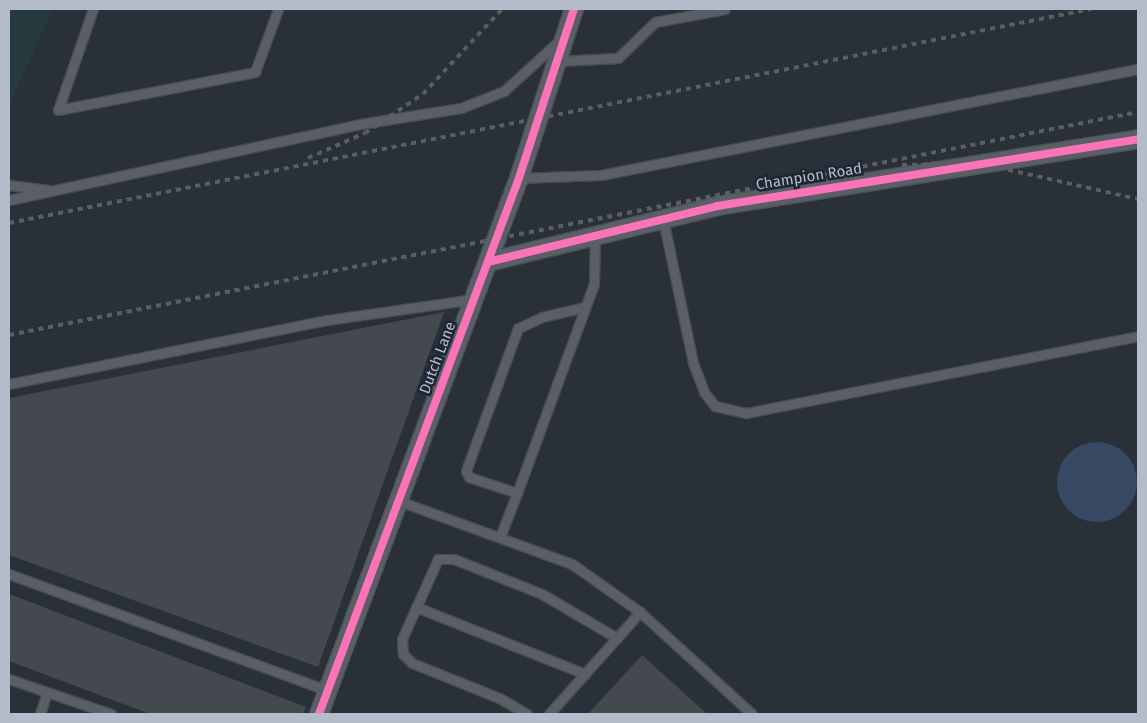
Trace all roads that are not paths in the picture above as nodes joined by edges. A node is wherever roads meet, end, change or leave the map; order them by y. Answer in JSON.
{"nodes":[{"id":1,"x":93,"y":9,"type":"edge"},
{"id":2,"x":278,"y":9,"type":"edge"},
{"id":3,"x":574,"y":9,"type":"edge"},
{"id":4,"x":725,"y":9,"type":"edge"},
{"id":5,"x":566,"y":35,"type":"junction"},
{"id":6,"x":558,"y":61,"type":"junction"},
{"id":7,"x":1138,"y":69,"type":"edge"},
{"id":8,"x":1138,"y":138,"type":"edge"},
{"id":9,"x":519,"y":178,"type":"junction"},
{"id":10,"x":9,"y":185,"type":"edge"},
{"id":11,"x":57,"y":191,"type":"junction"},
{"id":12,"x":9,"y":200,"type":"edge"},
{"id":13,"x":663,"y":219,"type":"junction"},
{"id":14,"x":595,"y":236,"type":"junction"},
{"id":15,"x":488,"y":262,"type":"junction"},
{"id":16,"x":474,"y":299,"type":"junction"},
{"id":17,"x":585,"y":307,"type":"junction"},
{"id":18,"x":1138,"y":336,"type":"edge"},
{"id":19,"x":9,"y":384,"type":"edge"},
{"id":20,"x":516,"y":493,"type":"junction"},
{"id":21,"x":399,"y":501,"type":"junction"},
{"id":22,"x":500,"y":537,"type":"junction"},
{"id":23,"x":9,"y":574,"type":"edge"},
{"id":24,"x":416,"y":607,"type":"junction"},
{"id":25,"x":640,"y":612,"type":"junction"},
{"id":26,"x":618,"y":638,"type":"junction"},
{"id":27,"x":585,"y":674,"type":"junction"},
{"id":28,"x":9,"y":679,"type":"edge"},
{"id":29,"x":328,"y":690,"type":"junction"},
{"id":30,"x":46,"y":692,"type":"junction"},
{"id":31,"x":40,"y":714,"type":"edge"},
{"id":32,"x":111,"y":714,"type":"edge"},
{"id":33,"x":319,"y":714,"type":"edge"},
{"id":34,"x":527,"y":714,"type":"edge"},
{"id":35,"x":549,"y":714,"type":"edge"},
{"id":36,"x":752,"y":714,"type":"edge"}],
"edges":[{"from":1,"to":2,"type":"lane"},
{"from":3,"to":5,"type":"street","name":"Dutch Lane"},
{"from":4,"to":6,"type":"lane"},
{"from":5,"to":6,"type":"street","name":"Dutch Lane"},
{"from":5,"to":11,"type":"lane"},
{"from":6,"to":9,"type":"street","name":"Dutch Lane"},
{"from":7,"to":9,"type":"lane"},
{"from":8,"to":13,"type":"street","name":"Champion Road"},
{"from":9,"to":15,"type":"street","name":"Dutch Lane"},
{"from":10,"to":11,"type":"lane"},
{"from":11,"to":12,"type":"lane"},
{"from":13,"to":14,"type":"street","name":"Champion Road"},
{"from":13,"to":18,"type":"lane"},
{"from":14,"to":15,"type":"street","name":"Champion Road"},
{"from":14,"to":17,"type":"lane"},
{"from":15,"to":16,"type":"street","name":"Dutch Lane"},
{"from":16,"to":19,"type":"lane"},
{"from":16,"to":21,"type":"street","name":"Dutch Lane"},
{"from":17,"to":20,"type":"lane"},
{"from":17,"to":20,"type":"lane"},
{"from":20,"to":22,"type":"lane"},
{"from":21,"to":22,"type":"lane"},
{"from":21,"to":29,"type":"street","name":"Dutch Lane"},
{"from":22,"to":25,"type":"lane"},
{"from":23,"to":29,"type":"lane"},
{"from":24,"to":26,"type":"lane"},
{"from":24,"to":27,"type":"lane"},
{"from":24,"to":34,"type":"lane"},
{"from":25,"to":26,"type":"lane"},
{"from":25,"to":36,"type":"lane"},
{"from":26,"to":27,"type":"lane"},
{"from":27,"to":35,"type":"lane"},
{"from":28,"to":30,"type":"lane"},
{"from":29,"to":33,"type":"street","name":"Dutch Lane"},
{"from":30,"to":31,"type":"lane"},
{"from":30,"to":32,"type":"lane"}]}
